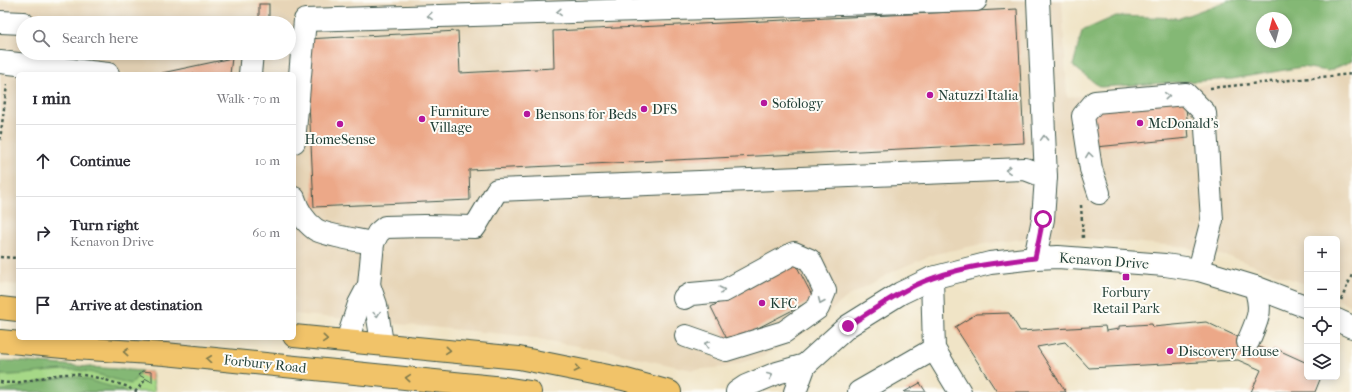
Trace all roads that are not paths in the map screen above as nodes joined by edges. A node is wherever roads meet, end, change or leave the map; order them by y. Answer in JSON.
{"nodes":[{"id":1,"x":976,"y":0,"type":"edge"},
{"id":2,"x":1038,"y":0,"type":"edge"},
{"id":3,"x":0,"y":22,"type":"edge"},
{"id":4,"x":16,"y":23,"type":"edge"},
{"id":5,"x":244,"y":60,"type":"edge"},
{"id":6,"x":5,"y":62,"type":"edge"},
{"id":7,"x":91,"y":72,"type":"edge"},
{"id":8,"x":249,"y":72,"type":"edge"},
{"id":9,"x":296,"y":120,"type":"edge"},
{"id":10,"x":1046,"y":177,"type":"junction"},
{"id":11,"x":1099,"y":193,"type":"dead end"},
{"id":12,"x":296,"y":205,"type":"edge"},
{"id":13,"x":373,"y":243,"type":"junction"},
{"id":14,"x":1035,"y":258,"type":"junction"},
{"id":15,"x":1199,"y":270,"type":"junction"},
{"id":16,"x":932,"y":278,"type":"junction"},
{"id":17,"x":369,"y":285,"type":"junction"},
{"id":18,"x":1255,"y":287,"type":"junction"},
{"id":19,"x":684,"y":298,"type":"dead end"},
{"id":20,"x":1304,"y":306,"type":"edge"},
{"id":21,"x":0,"y":308,"type":"edge"},
{"id":22,"x":16,"y":310,"type":"edge"},
{"id":23,"x":1340,"y":312,"type":"edge"},
{"id":24,"x":1352,"y":327,"type":"edge"},
{"id":25,"x":296,"y":336,"type":"edge"},
{"id":26,"x":686,"y":336,"type":"dead end"},
{"id":27,"x":0,"y":340,"type":"edge"},
{"id":28,"x":347,"y":340,"type":"junction"},
{"id":29,"x":1248,"y":342,"type":"dead end"},
{"id":30,"x":382,"y":343,"type":"junction"},
{"id":31,"x":934,"y":349,"type":"junction"},
{"id":32,"x":805,"y":365,"type":"junction"},
{"id":33,"x":530,"y":392,"type":"edge"},
{"id":34,"x":670,"y":392,"type":"edge"},
{"id":35,"x":737,"y":392,"type":"edge"},
{"id":36,"x":795,"y":392,"type":"edge"},
{"id":37,"x":859,"y":392,"type":"edge"},
{"id":38,"x":960,"y":392,"type":"edge"}],
"edges":[{"from":1,"to":9,"type":"street","one_way":true},
{"from":10,"to":2,"type":"street","one_way":true},
{"from":3,"to":4,"type":"street"},
{"from":5,"to":8,"type":"street"},
{"from":6,"to":7,"type":"street"},
{"from":10,"to":13,"type":"street","one_way":true},
{"from":10,"to":14,"type":"street"},
{"from":11,"to":15,"type":"street","one_way":true},
{"from":12,"to":13,"type":"street"},
{"from":13,"to":17,"type":"street"},
{"from":14,"to":15,"type":"street","name":"Kenavon Drive"},
{"from":14,"to":16,"type":"street","name":"Kenavon Drive"},
{"from":15,"to":18,"type":"street","name":"Kenavon Drive"},
{"from":16,"to":31,"type":"street"},
{"from":16,"to":32,"type":"street","name":"Kenavon Drive"},
{"from":17,"to":28,"type":"street"},
{"from":17,"to":30,"type":"street","one_way":true},
{"from":18,"to":20,"type":"street","name":"Kenavon Drive"},
{"from":18,"to":29,"type":"street"},
{"from":19,"to":26,"type":"street","one_way":true},
{"from":21,"to":22,"type":"main road"},
{"from":23,"to":24,"type":"street"},
{"from":25,"to":28,"type":"main road","one_way":true},
{"from":33,"to":27,"type":"main road","name":"Forbury Road","one_way":true},
{"from":28,"to":30,"type":"main road"},
{"from":30,"to":34,"type":"main road","one_way":true},
{"from":31,"to":37,"type":"street"},
{"from":31,"to":38,"type":"street"},
{"from":35,"to":32,"type":"street","name":"Kenavon Drive","one_way":true},
{"from":32,"to":36,"type":"street","name":"Kenavon Drive"}]}
